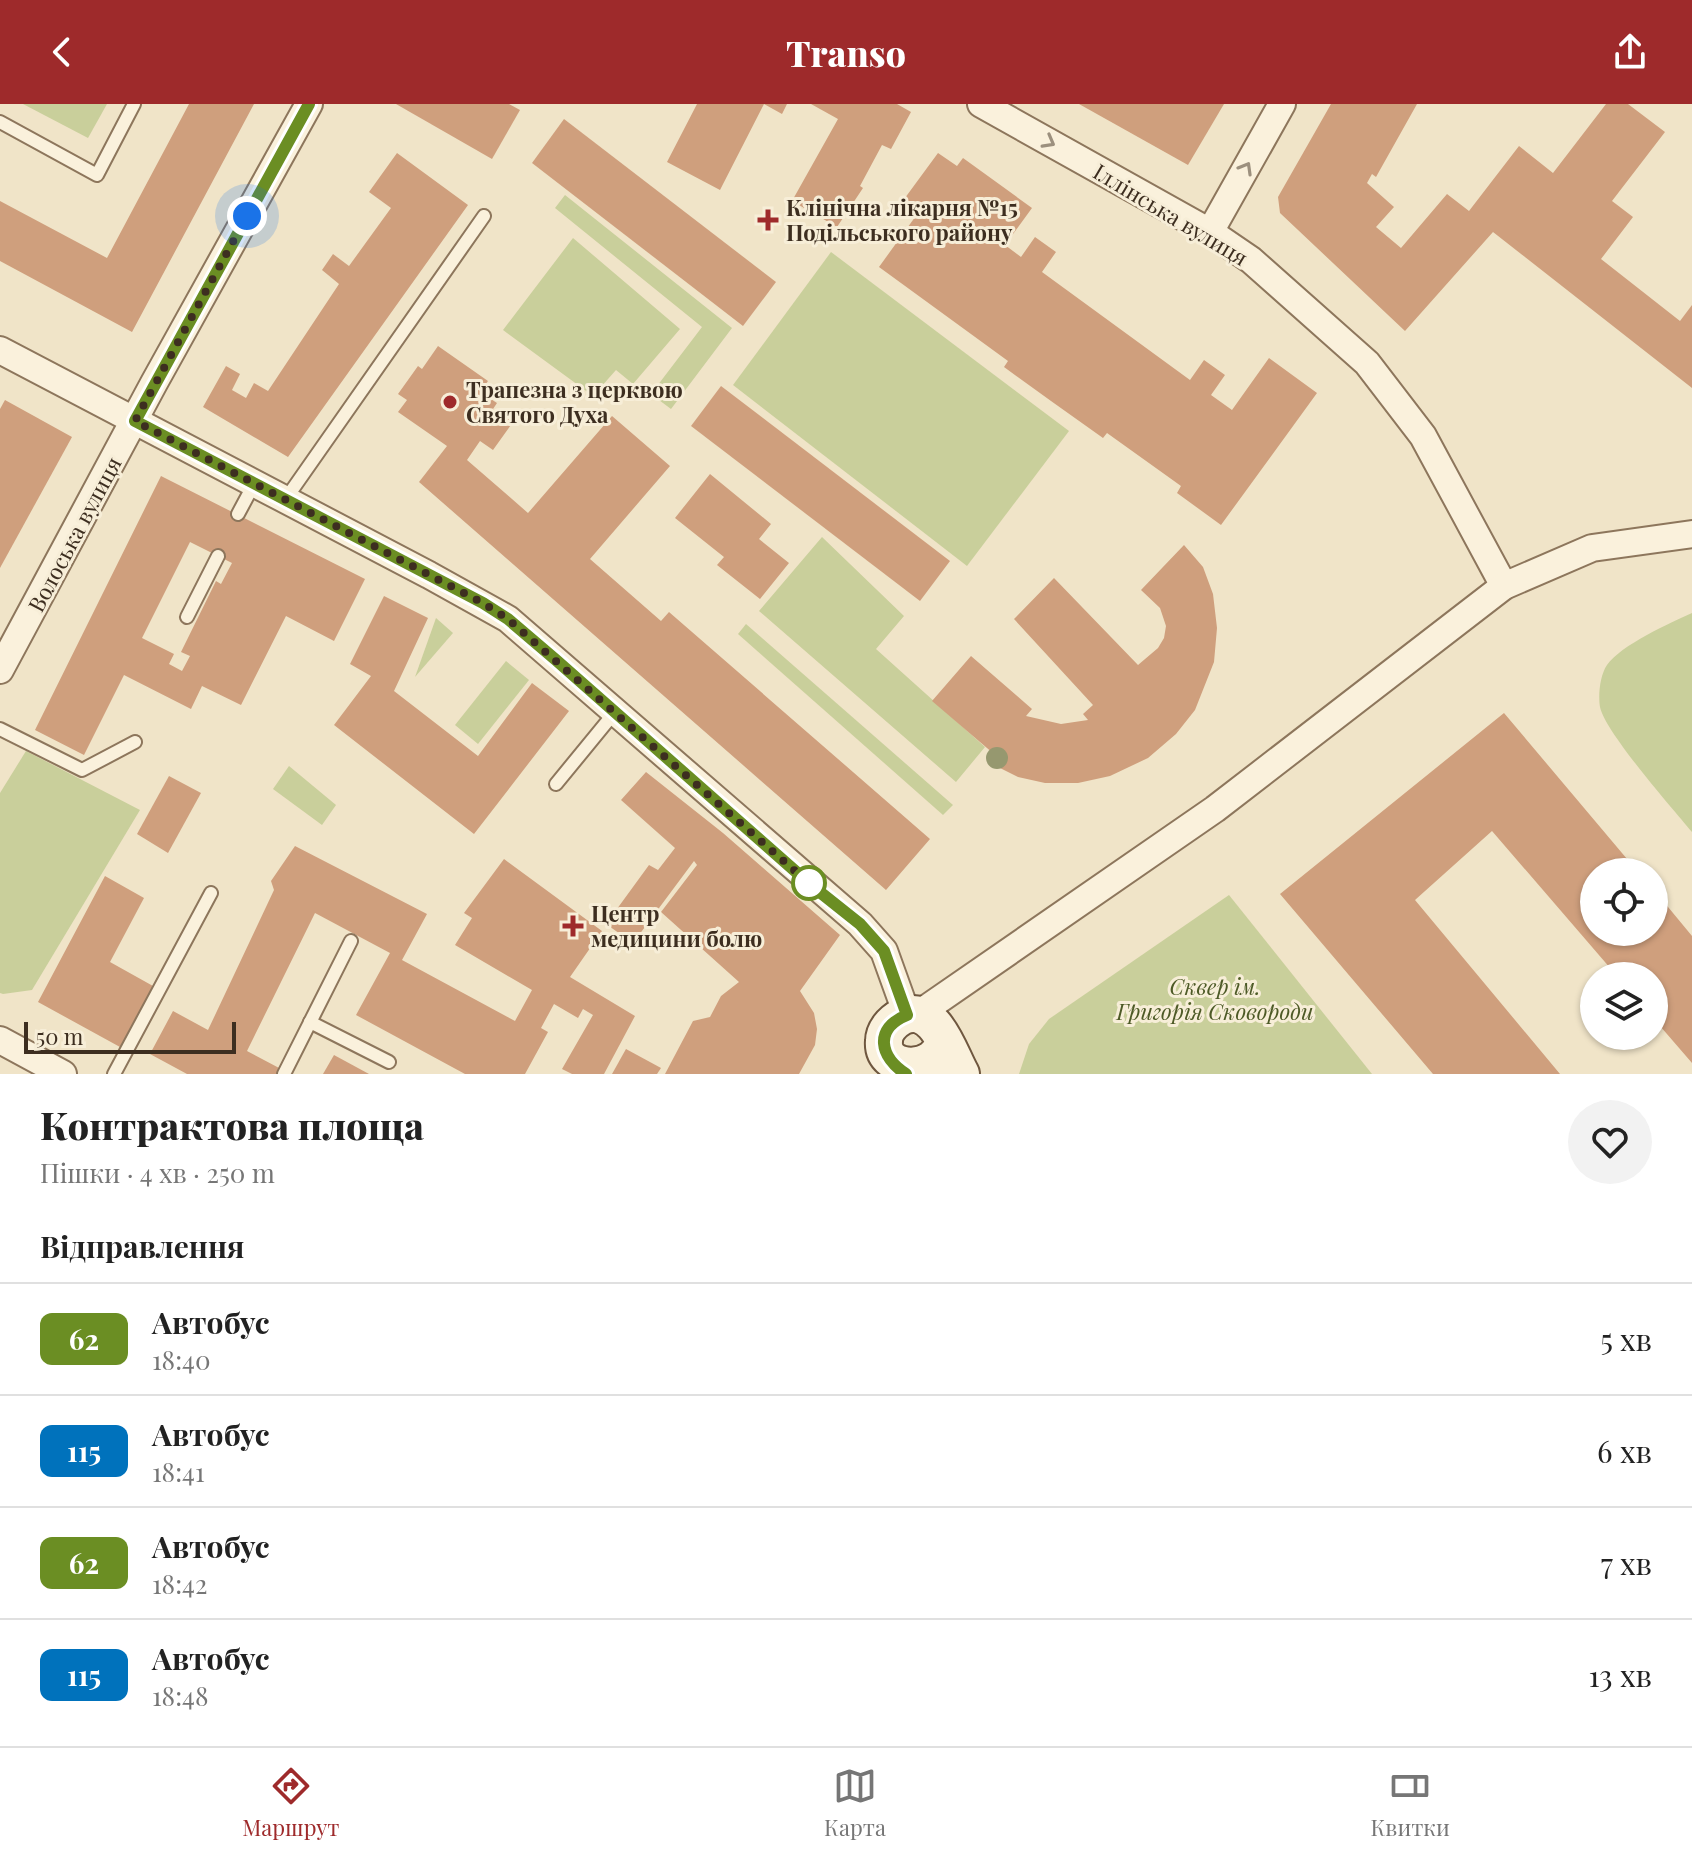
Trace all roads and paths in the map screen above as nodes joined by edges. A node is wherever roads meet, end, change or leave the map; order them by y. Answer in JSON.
{"nodes":[{"id":1,"x":134,"y":104,"type":"edge"},
{"id":2,"x":309,"y":104,"type":"edge"},
{"id":3,"x":981,"y":104,"type":"edge"},
{"id":4,"x":1282,"y":104,"type":"edge"},
{"id":5,"x":0,"y":122,"type":"edge"},
{"id":6,"x":484,"y":216,"type":"dead end"},
{"id":7,"x":1210,"y":232,"type":"junction"},
{"id":8,"x":0,"y":350,"type":"edge"},
{"id":9,"x":135,"y":421,"type":"junction"},
{"id":10,"x":254,"y":484,"type":"junction"},
{"id":11,"x":285,"y":500,"type":"junction"},
{"id":12,"x":238,"y":514,"type":"dead end"},
{"id":13,"x":1692,"y":534,"type":"edge"},
{"id":14,"x":218,"y":556,"type":"dead end"},
{"id":15,"x":1504,"y":586,"type":"junction"},
{"id":16,"x":187,"y":617,"type":"dead end"},
{"id":17,"x":0,"y":670,"type":"edge"},
{"id":18,"x":615,"y":712,"type":"junction"},
{"id":19,"x":0,"y":729,"type":"edge"},
{"id":20,"x":135,"y":742,"type":"dead end"},
{"id":21,"x":556,"y":784,"type":"dead end"},
{"id":22,"x":211,"y":893,"type":"dead end"},
{"id":23,"x":351,"y":941,"type":"dead end"},
{"id":24,"x":912,"y":1015,"type":"junction"},
{"id":25,"x":310,"y":1022,"type":"junction"},
{"id":26,"x":0,"y":1040,"type":"edge"},
{"id":27,"x":943,"y":1040,"type":"junction"},
{"id":28,"x":389,"y":1062,"type":"dead end"},
{"id":29,"x":894,"y":1070,"type":"edge"},
{"id":30,"x":63,"y":1074,"type":"edge"},
{"id":31,"x":114,"y":1074,"type":"edge"},
{"id":32,"x":284,"y":1074,"type":"edge"},
{"id":33,"x":961,"y":1074,"type":"edge"}],
"edges":[{"from":1,"to":5,"type":"lane"},
{"from":2,"to":9,"type":"street","name":"Волоська вулиця"},
{"from":3,"to":7,"type":"street","name":"Іллінська вулиця","one_way":true},
{"from":7,"to":4,"type":"street","one_way":true},
{"from":6,"to":11,"type":"lane"},
{"from":7,"to":15,"type":"street","name":"Іллінська вулиця"},
{"from":8,"to":9,"type":"street"},
{"from":9,"to":10,"type":"street"},
{"from":9,"to":17,"type":"street","name":"Волоська вулиця"},
{"from":10,"to":11,"type":"street"},
{"from":10,"to":12,"type":"lane"},
{"from":11,"to":18,"type":"street"},
{"from":13,"to":15,"type":"street"},
{"from":14,"to":16,"type":"lane"},
{"from":15,"to":24,"type":"street"},
{"from":18,"to":21,"type":"lane"},
{"from":18,"to":24,"type":"street"},
{"from":19,"to":20,"type":"lane"},
{"from":22,"to":31,"type":"lane"},
{"from":23,"to":25,"type":"lane"},
{"from":24,"to":27,"type":"street"},
{"from":24,"to":29,"type":"street"},
{"from":25,"to":28,"type":"lane"},
{"from":25,"to":32,"type":"lane"},
{"from":26,"to":30,"type":"street"},
{"from":27,"to":29,"type":"street"},
{"from":27,"to":33,"type":"street"}]}
